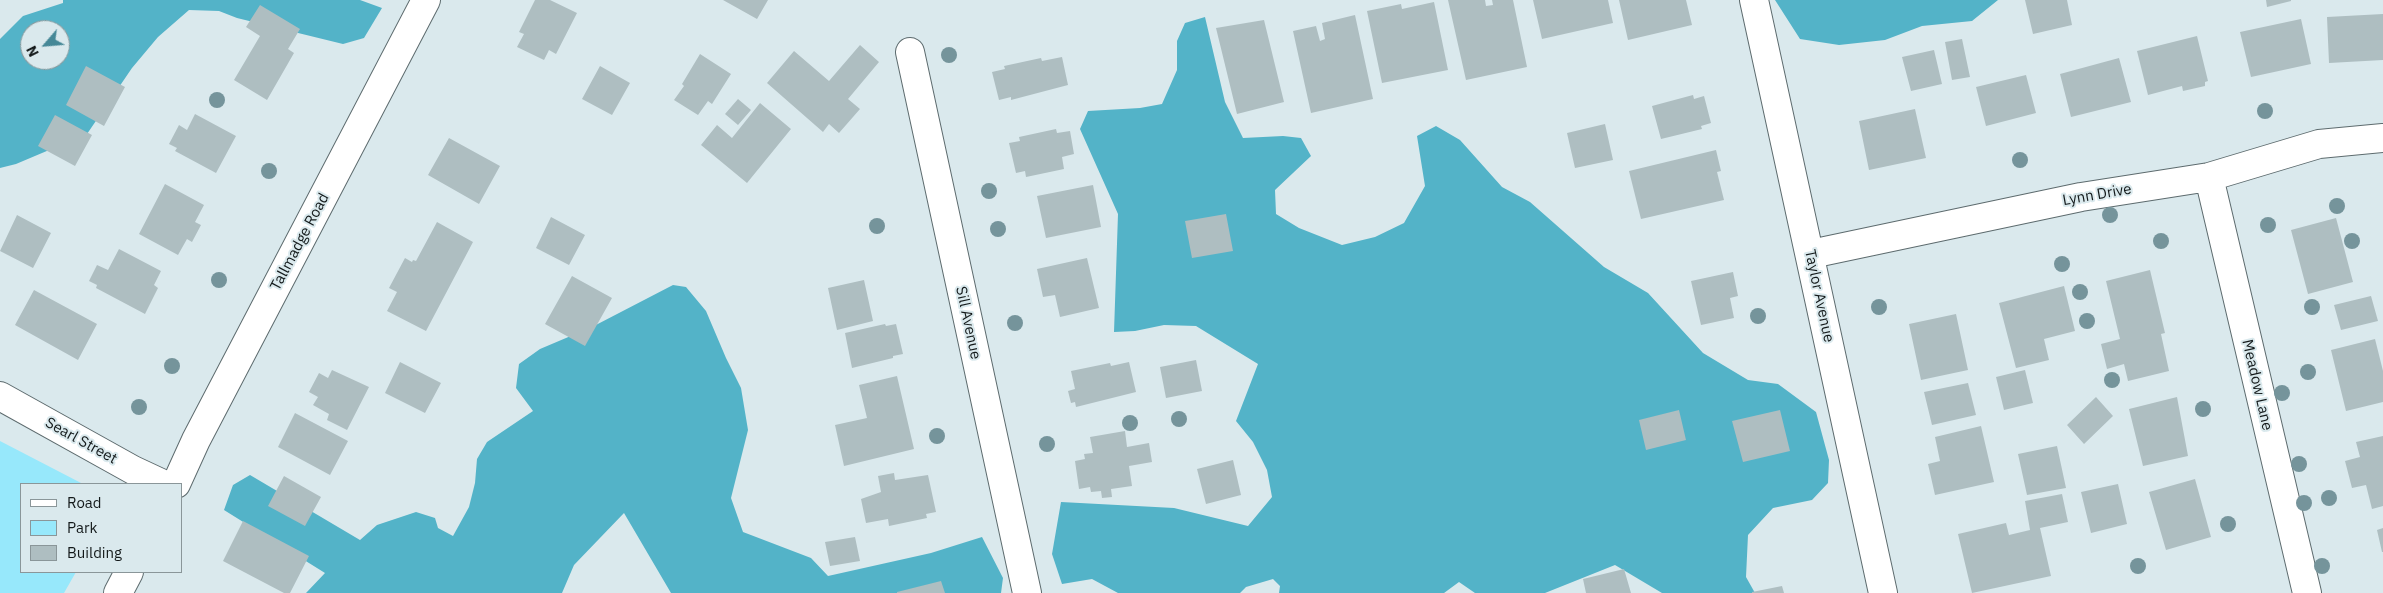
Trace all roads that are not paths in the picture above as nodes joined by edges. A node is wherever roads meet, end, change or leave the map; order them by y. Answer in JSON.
{"nodes":[{"id":1,"x":426,"y":0,"type":"edge"},
{"id":2,"x":1754,"y":0,"type":"edge"},
{"id":3,"x":910,"y":52,"type":"dead end"},
{"id":4,"x":2383,"y":138,"type":"edge"},
{"id":5,"x":2209,"y":177,"type":"junction"},
{"id":6,"x":1810,"y":254,"type":"junction"},
{"id":7,"x":0,"y":396,"type":"edge"},
{"id":8,"x":161,"y":483,"type":"edge"},
{"id":9,"x":176,"y":483,"type":"edge"},
{"id":10,"x":128,"y":573,"type":"edge"},
{"id":11,"x":118,"y":593,"type":"edge"},
{"id":12,"x":1027,"y":593,"type":"edge"},
{"id":13,"x":1883,"y":593,"type":"edge"},
{"id":14,"x":2307,"y":593,"type":"edge"}],
"edges":[{"from":1,"to":9,"type":"street","name":"Tallmadge Road"},
{"from":2,"to":6,"type":"street","name":"Taylor Avenue"},
{"from":3,"to":12,"type":"street","name":"Sill Avenue"},
{"from":4,"to":5,"type":"street","name":"Lynn Drive"},
{"from":5,"to":6,"type":"street","name":"Lynn Drive"},
{"from":5,"to":14,"type":"street","name":"Meadow Lane"},
{"from":6,"to":13,"type":"street","name":"Taylor Avenue"},
{"from":7,"to":8,"type":"street","name":"Searl Street"},
{"from":10,"to":11,"type":"street"}]}
